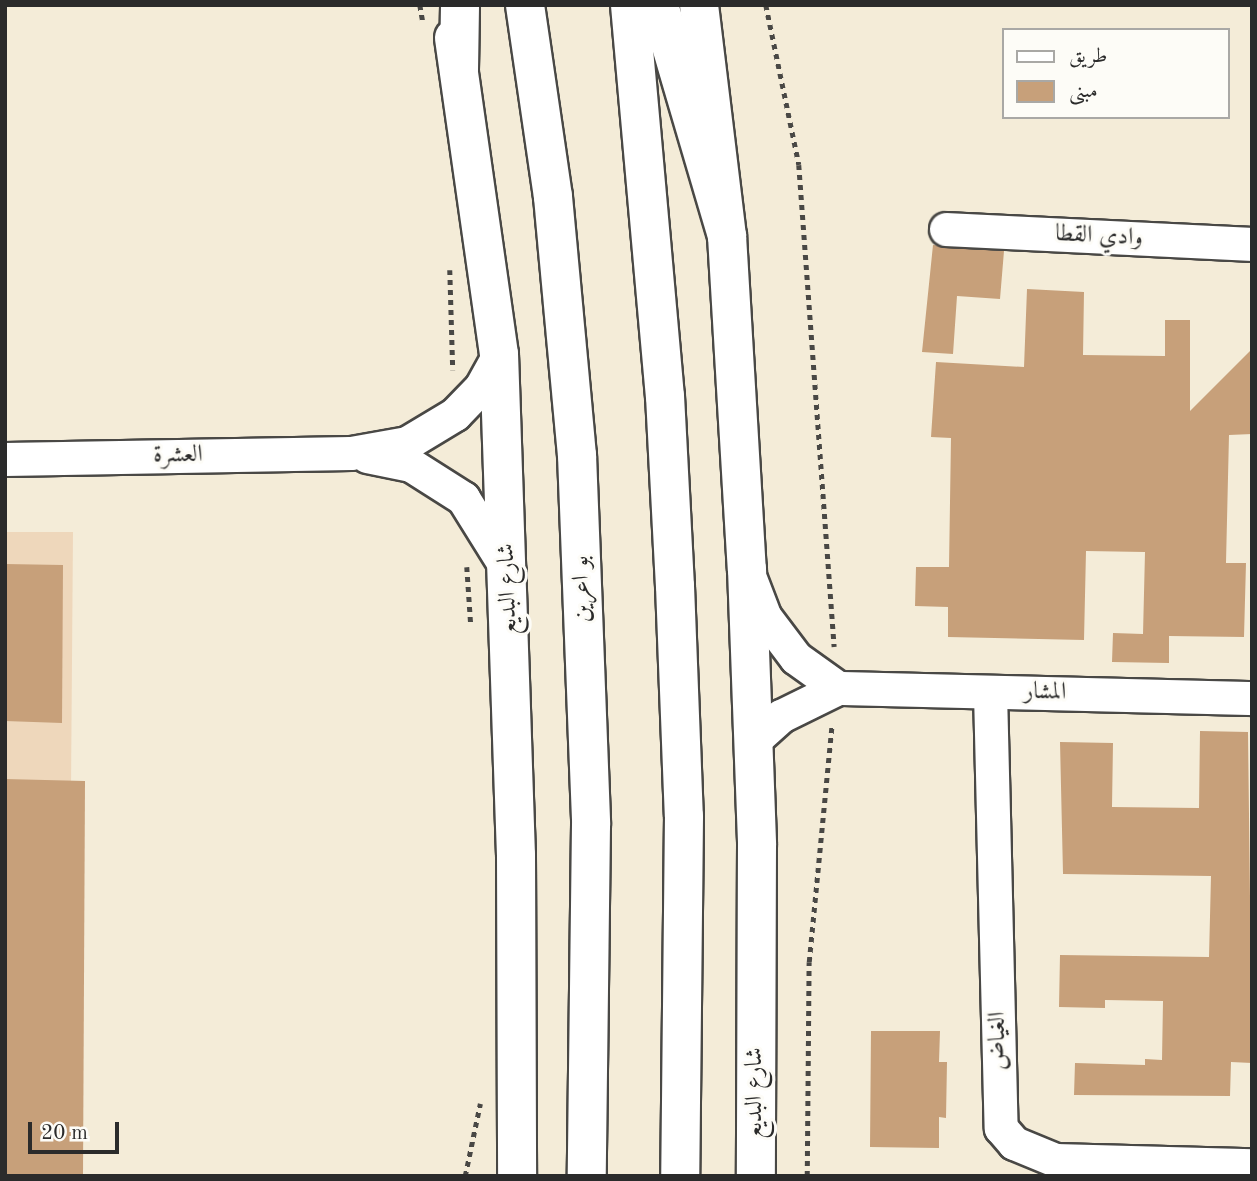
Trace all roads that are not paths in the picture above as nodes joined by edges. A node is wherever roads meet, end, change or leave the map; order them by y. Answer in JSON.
{"nodes":[{"id":1,"x":460,"y":5,"type":"edge"},
{"id":2,"x":525,"y":5,"type":"edge"},
{"id":3,"x":630,"y":5,"type":"edge"},
{"id":4,"x":659,"y":5,"type":"edge"},
{"id":5,"x":699,"y":5,"type":"edge"},
{"id":6,"x":437,"y":18,"type":"edge"},
{"id":7,"x":459,"y":70,"type":"junction"},
{"id":8,"x":946,"y":229,"type":"dead end"},
{"id":9,"x":727,"y":236,"type":"junction"},
{"id":10,"x":1252,"y":244,"type":"edge"},
{"id":11,"x":499,"y":354,"type":"junction"},
{"id":12,"x":351,"y":453,"type":"junction"},
{"id":13,"x":5,"y":458,"type":"edge"},
{"id":14,"x":747,"y":569,"type":"junction"},
{"id":15,"x":509,"y":572,"type":"junction"},
{"id":16,"x":838,"y":688,"type":"junction"},
{"id":17,"x":990,"y":692,"type":"junction"},
{"id":18,"x":1252,"y":698,"type":"edge"},
{"id":19,"x":752,"y":742,"type":"junction"},
{"id":20,"x":1252,"y":1165,"type":"edge"},
{"id":21,"x":517,"y":1176,"type":"edge"},
{"id":22,"x":587,"y":1176,"type":"edge"},
{"id":23,"x":680,"y":1176,"type":"edge"},
{"id":24,"x":756,"y":1176,"type":"edge"}],
"edges":[{"from":1,"to":7,"type":"main road"},
{"from":2,"to":22,"type":"main road","name":"بو اعرين"},
{"from":3,"to":23,"type":"main road"},
{"from":4,"to":9,"type":"main road"},
{"from":5,"to":9,"type":"main road","name":"شارع البديع"},
{"from":6,"to":7,"type":"main road","name":"شارع البديع"},
{"from":7,"to":11,"type":"main road","name":"شارع البديع"},
{"from":8,"to":10,"type":"street","name":"وادي القطا"},
{"from":9,"to":14,"type":"main road","name":"شارع البديع"},
{"from":11,"to":12,"type":"street","name":"العشرة"},
{"from":11,"to":15,"type":"main road","name":"شارع البديع"},
{"from":12,"to":13,"type":"street","name":"العشرة"},
{"from":12,"to":15,"type":"street","name":"العشرة"},
{"from":14,"to":16,"type":"street"},
{"from":14,"to":19,"type":"main road","name":"شارع البديع"},
{"from":15,"to":21,"type":"main road","name":"شارع البديع"},
{"from":16,"to":17,"type":"street","name":"المشار"},
{"from":16,"to":19,"type":"street","name":"المشار"},
{"from":17,"to":18,"type":"street","name":"المشار"},
{"from":17,"to":20,"type":"street","name":"الغياض"},
{"from":19,"to":24,"type":"main road","name":"شارع البديع"}]}
